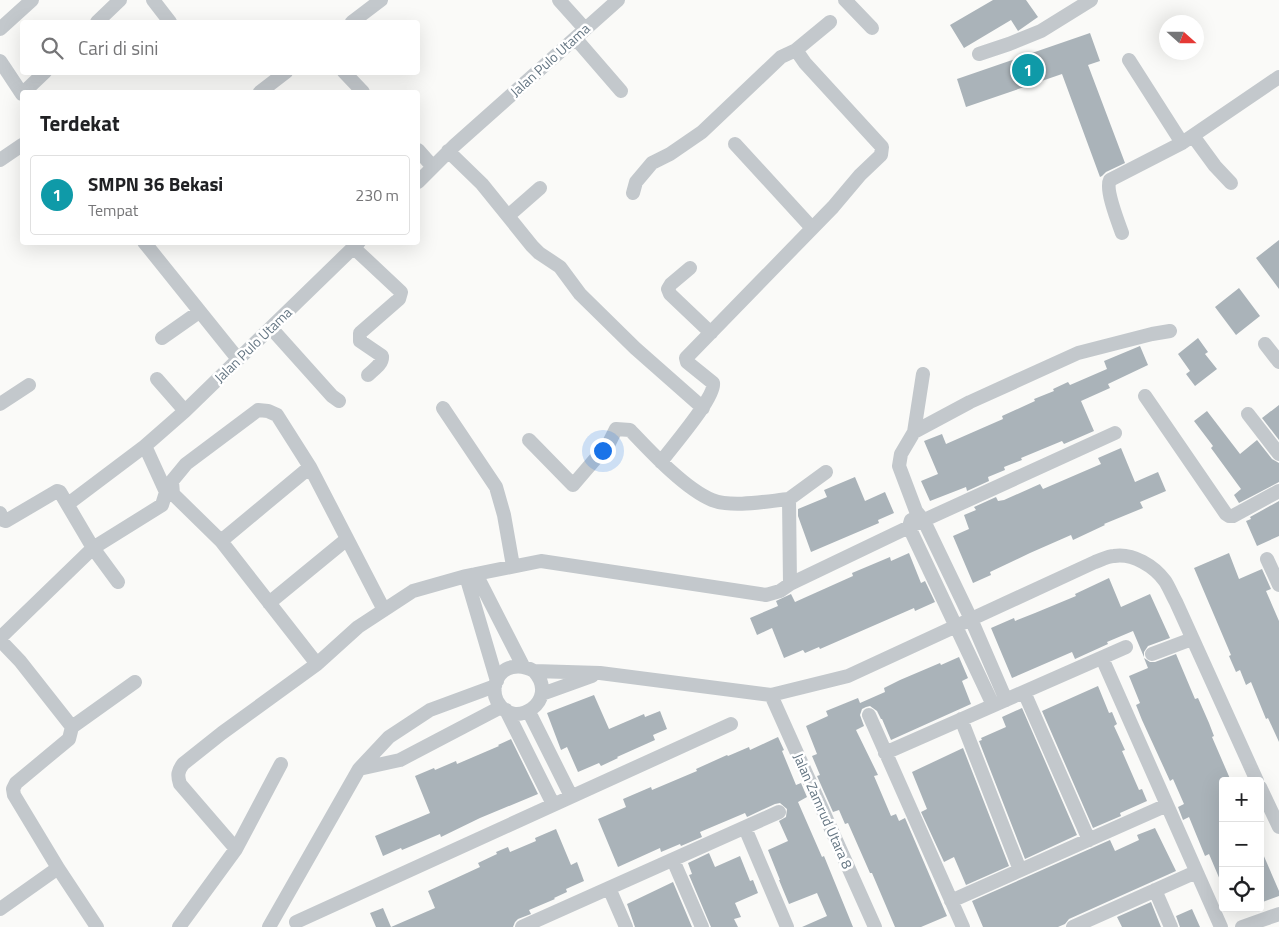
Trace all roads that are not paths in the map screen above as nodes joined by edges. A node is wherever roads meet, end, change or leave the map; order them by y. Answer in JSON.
{"nodes":[{"id":1,"x":32,"y":0,"type":"edge"},
{"id":2,"x":120,"y":0,"type":"edge"},
{"id":3,"x":153,"y":0,"type":"edge"},
{"id":4,"x":560,"y":0,"type":"edge"},
{"id":5,"x":618,"y":0,"type":"edge"},
{"id":6,"x":845,"y":0,"type":"edge"},
{"id":7,"x":1091,"y":0,"type":"edge"},
{"id":8,"x":377,"y":2,"type":"edge"},
{"id":9,"x":99,"y":20,"type":"edge"},
{"id":10,"x":168,"y":20,"type":"edge"},
{"id":11,"x":354,"y":20,"type":"edge"},
{"id":12,"x":830,"y":22,"type":"dead end"},
{"id":13,"x":872,"y":28,"type":"dead end"},
{"id":14,"x":0,"y":29,"type":"edge"},
{"id":15,"x":581,"y":34,"type":"junction"},
{"id":16,"x":796,"y":50,"type":"junction"},
{"id":17,"x":979,"y":54,"type":"dead end"},
{"id":18,"x":1129,"y":60,"type":"dead end"},
{"id":19,"x":0,"y":61,"type":"edge"},
{"id":20,"x":42,"y":75,"type":"edge"},
{"id":21,"x":282,"y":75,"type":"edge"},
{"id":22,"x":347,"y":75,"type":"edge"},
{"id":23,"x":1279,"y":77,"type":"edge"},
{"id":24,"x":21,"y":90,"type":"edge"},
{"id":25,"x":26,"y":90,"type":"edge"},
{"id":26,"x":263,"y":90,"type":"edge"},
{"id":27,"x":361,"y":90,"type":"edge"},
{"id":28,"x":621,"y":91,"type":"dead end"},
{"id":29,"x":1188,"y":139,"type":"junction"},
{"id":30,"x":735,"y":144,"type":"dead end"},
{"id":31,"x":20,"y":146,"type":"edge"},
{"id":32,"x":448,"y":151,"type":"junction"},
{"id":33,"x":420,"y":152,"type":"edge"},
{"id":34,"x":0,"y":160,"type":"edge"},
{"id":35,"x":433,"y":167,"type":"junction"},
{"id":36,"x":420,"y":180,"type":"edge"},
{"id":37,"x":1231,"y":183,"type":"dead end"},
{"id":38,"x":540,"y":188,"type":"dead end"},
{"id":39,"x":633,"y":193,"type":"dead end"},
{"id":40,"x":508,"y":216,"type":"junction"},
{"id":41,"x":812,"y":228,"type":"junction"},
{"id":42,"x":1122,"y":233,"type":"dead end"},
{"id":43,"x":146,"y":245,"type":"edge"},
{"id":44,"x":356,"y":245,"type":"edge"},
{"id":45,"x":690,"y":268,"type":"dead end"},
{"id":46,"x":199,"y":312,"type":"junction"},
{"id":47,"x":271,"y":328,"type":"junction"},
{"id":48,"x":1170,"y":331,"type":"dead end"},
{"id":49,"x":711,"y":333,"type":"junction"},
{"id":50,"x":162,"y":338,"type":"dead end"},
{"id":51,"x":1265,"y":344,"type":"dead end"},
{"id":52,"x":238,"y":359,"type":"junction"},
{"id":53,"x":1279,"y":362,"type":"edge"},
{"id":54,"x":923,"y":374,"type":"dead end"},
{"id":55,"x":368,"y":375,"type":"dead end"},
{"id":56,"x":156,"y":379,"type":"dead end"},
{"id":57,"x":29,"y":384,"type":"dead end"},
{"id":58,"x":1145,"y":396,"type":"dead end"},
{"id":59,"x":339,"y":401,"type":"dead end"},
{"id":60,"x":0,"y":404,"type":"edge"},
{"id":61,"x":443,"y":408,"type":"dead end"},
{"id":62,"x":703,"y":408,"type":"junction"},
{"id":63,"x":185,"y":411,"type":"junction"},
{"id":64,"x":1248,"y":414,"type":"dead end"},
{"id":65,"x":914,"y":432,"type":"junction"},
{"id":66,"x":1116,"y":433,"type":"dead end"},
{"id":67,"x":529,"y":440,"type":"dead end"},
{"id":68,"x":145,"y":446,"type":"junction"},
{"id":69,"x":1279,"y":454,"type":"edge"},
{"id":70,"x":661,"y":462,"type":"junction"},
{"id":71,"x":310,"y":467,"type":"junction"},
{"id":72,"x":826,"y":472,"type":"dead end"},
{"id":73,"x":1279,"y":491,"type":"edge"},
{"id":74,"x":789,"y":499,"type":"junction"},
{"id":75,"x":68,"y":504,"type":"junction"},
{"id":76,"x":0,"y":513,"type":"edge"},
{"id":77,"x":920,"y":516,"type":"junction"},
{"id":78,"x":910,"y":527,"type":"junction"},
{"id":79,"x":347,"y":539,"type":"junction"},
{"id":80,"x":221,"y":541,"type":"junction"},
{"id":81,"x":93,"y":548,"type":"junction"},
{"id":82,"x":1267,"y":558,"type":"dead end"},
{"id":83,"x":513,"y":566,"type":"junction"},
{"id":84,"x":471,"y":575,"type":"junction"},
{"id":85,"x":118,"y":582,"type":"dead end"},
{"id":86,"x":790,"y":584,"type":"junction"},
{"id":87,"x":1279,"y":585,"type":"edge"},
{"id":88,"x":269,"y":602,"type":"junction"},
{"id":89,"x":384,"y":610,"type":"junction"},
{"id":90,"x":971,"y":619,"type":"junction"},
{"id":91,"x":957,"y":626,"type":"junction"},
{"id":92,"x":0,"y":639,"type":"edge"},
{"id":93,"x":1192,"y":639,"type":"junction"},
{"id":94,"x":1126,"y":647,"type":"dead end"},
{"id":95,"x":1152,"y":654,"type":"dead end"},
{"id":96,"x":1102,"y":658,"type":"junction"},
{"id":97,"x":317,"y":664,"type":"junction"},
{"id":98,"x":528,"y":669,"type":"junction"},
{"id":99,"x":600,"y":673,"type":"junction"},
{"id":100,"x":135,"y":682,"type":"dead end"},
{"id":101,"x":496,"y":683,"type":"junction"},
{"id":102,"x":1024,"y":692,"type":"junction"},
{"id":103,"x":542,"y":694,"type":"junction"},
{"id":104,"x":772,"y":695,"type":"junction"},
{"id":105,"x":1000,"y":702,"type":"junction"},
{"id":106,"x":504,"y":709,"type":"junction"},
{"id":107,"x":529,"y":712,"type":"junction"},
{"id":108,"x":868,"y":715,"type":"dead end"},
{"id":109,"x":961,"y":719,"type":"junction"},
{"id":110,"x":730,"y":724,"type":"dead end"},
{"id":111,"x":72,"y":727,"type":"junction"},
{"id":112,"x":885,"y":753,"type":"junction"},
{"id":113,"x":281,"y":764,"type":"dead end"},
{"id":114,"x":359,"y":769,"type":"junction"},
{"id":115,"x":1256,"y":777,"type":"edge"},
{"id":116,"x":571,"y":796,"type":"junction"},
{"id":117,"x":1264,"y":796,"type":"edge"},
{"id":118,"x":553,"y":804,"type":"junction"},
{"id":119,"x":1167,"y":805,"type":"junction"},
{"id":120,"x":779,"y":812,"type":"dead end"},
{"id":121,"x":745,"y":828,"type":"junction"},
{"id":122,"x":1279,"y":828,"type":"edge"},
{"id":123,"x":1089,"y":840,"type":"junction"},
{"id":124,"x":236,"y":849,"type":"junction"},
{"id":125,"x":673,"y":860,"type":"junction"},
{"id":126,"x":58,"y":868,"type":"junction"},
{"id":127,"x":1020,"y":870,"type":"junction"},
{"id":128,"x":1196,"y":872,"type":"junction"},
{"id":129,"x":609,"y":888,"type":"junction"},
{"id":130,"x":1155,"y":890,"type":"junction"},
{"id":131,"x":951,"y":901,"type":"junction"},
{"id":132,"x":0,"y":909,"type":"edge"},
{"id":133,"x":1279,"y":914,"type":"edge"},
{"id":134,"x":296,"y":922,"type":"dead end"},
{"id":135,"x":544,"y":922,"type":"edge"},
{"id":136,"x":97,"y":927,"type":"edge"},
{"id":137,"x":178,"y":927,"type":"edge"},
{"id":138,"x":269,"y":927,"type":"edge"},
{"id":139,"x":522,"y":927,"type":"edge"},
{"id":140,"x":626,"y":927,"type":"edge"},
{"id":141,"x":702,"y":927,"type":"edge"},
{"id":142,"x":787,"y":927,"type":"edge"},
{"id":143,"x":875,"y":927,"type":"edge"},
{"id":144,"x":963,"y":927,"type":"edge"},
{"id":145,"x":1073,"y":927,"type":"edge"},
{"id":146,"x":1171,"y":927,"type":"edge"},
{"id":147,"x":1221,"y":927,"type":"edge"},
{"id":148,"x":1242,"y":927,"type":"edge"}],
"edges":[{"from":1,"to":14,"type":"street"},
{"from":2,"to":9,"type":"street"},
{"from":3,"to":10,"type":"street"},
{"from":4,"to":15,"type":"street"},
{"from":5,"to":15,"type":"street","name":"Jalan Pulo Utama"},
{"from":6,"to":13,"type":"street"},
{"from":7,"to":17,"type":"street"},
{"from":8,"to":11,"type":"street"},
{"from":12,"to":16,"type":"street"},
{"from":15,"to":28,"type":"street"},
{"from":15,"to":32,"type":"street","name":"Jalan Pulo Utama"},
{"from":16,"to":39,"type":"street"},
{"from":16,"to":41,"type":"street"},
{"from":18,"to":29,"type":"street"},
{"from":19,"to":24,"type":"street"},
{"from":20,"to":25,"type":"street"},
{"from":21,"to":26,"type":"street"},
{"from":22,"to":27,"type":"street"},
{"from":23,"to":29,"type":"street"},
{"from":29,"to":37,"type":"street"},
{"from":29,"to":42,"type":"street"},
{"from":30,"to":41,"type":"street"},
{"from":31,"to":34,"type":"street"},
{"from":32,"to":35,"type":"street","name":"Jalan Pulo Utama"},
{"from":32,"to":40,"type":"street"},
{"from":33,"to":35,"type":"street"},
{"from":35,"to":36,"type":"street","name":"Jalan Pulo Utama"},
{"from":38,"to":40,"type":"street"},
{"from":40,"to":62,"type":"street"},
{"from":41,"to":49,"type":"street"},
{"from":43,"to":46,"type":"street"},
{"from":44,"to":47,"type":"street","name":"Jalan Pulo Utama"},
{"from":44,"to":55,"type":"street"},
{"from":45,"to":49,"type":"street"},
{"from":46,"to":50,"type":"street"},
{"from":46,"to":52,"type":"street"},
{"from":47,"to":52,"type":"street","name":"Jalan Pulo Utama"},
{"from":47,"to":59,"type":"street"},
{"from":48,"to":65,"type":"street"},
{"from":49,"to":62,"type":"street"},
{"from":51,"to":53,"type":"street"},
{"from":52,"to":63,"type":"street","name":"Jalan Pulo Utama"},
{"from":54,"to":65,"type":"street"},
{"from":56,"to":63,"type":"street"},
{"from":57,"to":60,"type":"street"},
{"from":58,"to":73,"type":"street"},
{"from":61,"to":83,"type":"street"},
{"from":62,"to":70,"type":"street"},
{"from":63,"to":68,"type":"street","name":"Jalan Pulo Utama"},
{"from":64,"to":69,"type":"street"},
{"from":65,"to":77,"type":"street"},
{"from":66,"to":77,"type":"street"},
{"from":67,"to":70,"type":"street"},
{"from":68,"to":75,"type":"street","name":"Jalan Pulo Utama"},
{"from":68,"to":81,"type":"street"},
{"from":70,"to":74,"type":"street"},
{"from":71,"to":79,"type":"street"},
{"from":71,"to":80,"type":"street"},
{"from":71,"to":80,"type":"street"},
{"from":72,"to":74,"type":"street"},
{"from":74,"to":86,"type":"street"},
{"from":75,"to":76,"type":"street"},
{"from":75,"to":81,"type":"street"},
{"from":77,"to":78,"type":"street"},
{"from":77,"to":90,"type":"street"},
{"from":78,"to":86,"type":"street"},
{"from":78,"to":91,"type":"street"},
{"from":79,"to":88,"type":"street"},
{"from":79,"to":89,"type":"street"},
{"from":80,"to":88,"type":"street"},
{"from":81,"to":85,"type":"street"},
{"from":81,"to":92,"type":"street"},
{"from":82,"to":87,"type":"street"},
{"from":83,"to":84,"type":"street"},
{"from":83,"to":86,"type":"street"},
{"from":84,"to":89,"type":"street"},
{"from":84,"to":98,"type":"street"},
{"from":84,"to":101,"type":"street"},
{"from":88,"to":97,"type":"street"},
{"from":89,"to":97,"type":"street"},
{"from":90,"to":91,"type":"street"},
{"from":90,"to":93,"type":"street"},
{"from":90,"to":105,"type":"street"},
{"from":91,"to":104,"type":"street"},
{"from":91,"to":105,"type":"street"},
{"from":92,"to":111,"type":"street"},
{"from":93,"to":95,"type":"street"},
{"from":93,"to":115,"type":"street"},
{"from":94,"to":96,"type":"street"},
{"from":96,"to":102,"type":"street"},
{"from":96,"to":119,"type":"street"},
{"from":97,"to":124,"type":"street"},
{"from":98,"to":99,"type":"street"},
{"from":98,"to":101,"type":"street"},
{"from":98,"to":103,"type":"street"},
{"from":99,"to":103,"type":"street"},
{"from":99,"to":104,"type":"street"},
{"from":100,"to":111,"type":"street"},
{"from":101,"to":106,"type":"street"},
{"from":101,"to":114,"type":"street"},
{"from":102,"to":105,"type":"street"},
{"from":102,"to":123,"type":"street"},
{"from":103,"to":107,"type":"street"},
{"from":104,"to":143,"type":"street","name":"Jalan Zamrud Utara 8"},
{"from":105,"to":109,"type":"street"},
{"from":106,"to":107,"type":"street"},
{"from":106,"to":114,"type":"street"},
{"from":106,"to":118,"type":"street"},
{"from":107,"to":116,"type":"street"},
{"from":108,"to":112,"type":"street"},
{"from":109,"to":112,"type":"street"},
{"from":109,"to":127,"type":"street"},
{"from":110,"to":116,"type":"street"},
{"from":111,"to":126,"type":"street"},
{"from":112,"to":131,"type":"street"},
{"from":113,"to":124,"type":"street"},
{"from":114,"to":138,"type":"street"},
{"from":116,"to":118,"type":"street"},
{"from":117,"to":122,"type":"street"},
{"from":118,"to":134,"type":"street"},
{"from":119,"to":123,"type":"street"},
{"from":119,"to":128,"type":"street"},
{"from":120,"to":121,"type":"street"},
{"from":121,"to":125,"type":"street"},
{"from":121,"to":142,"type":"street"},
{"from":123,"to":127,"type":"street"},
{"from":124,"to":137,"type":"street"},
{"from":125,"to":129,"type":"street"},
{"from":125,"to":141,"type":"street"},
{"from":126,"to":132,"type":"street"},
{"from":126,"to":136,"type":"street"},
{"from":127,"to":131,"type":"street"},
{"from":128,"to":130,"type":"street"},
{"from":128,"to":147,"type":"street"},
{"from":129,"to":135,"type":"street"},
{"from":129,"to":140,"type":"street"},
{"from":130,"to":145,"type":"street"},
{"from":130,"to":146,"type":"street"},
{"from":131,"to":144,"type":"street"},
{"from":133,"to":148,"type":"street"},
{"from":135,"to":139,"type":"street"}]}
